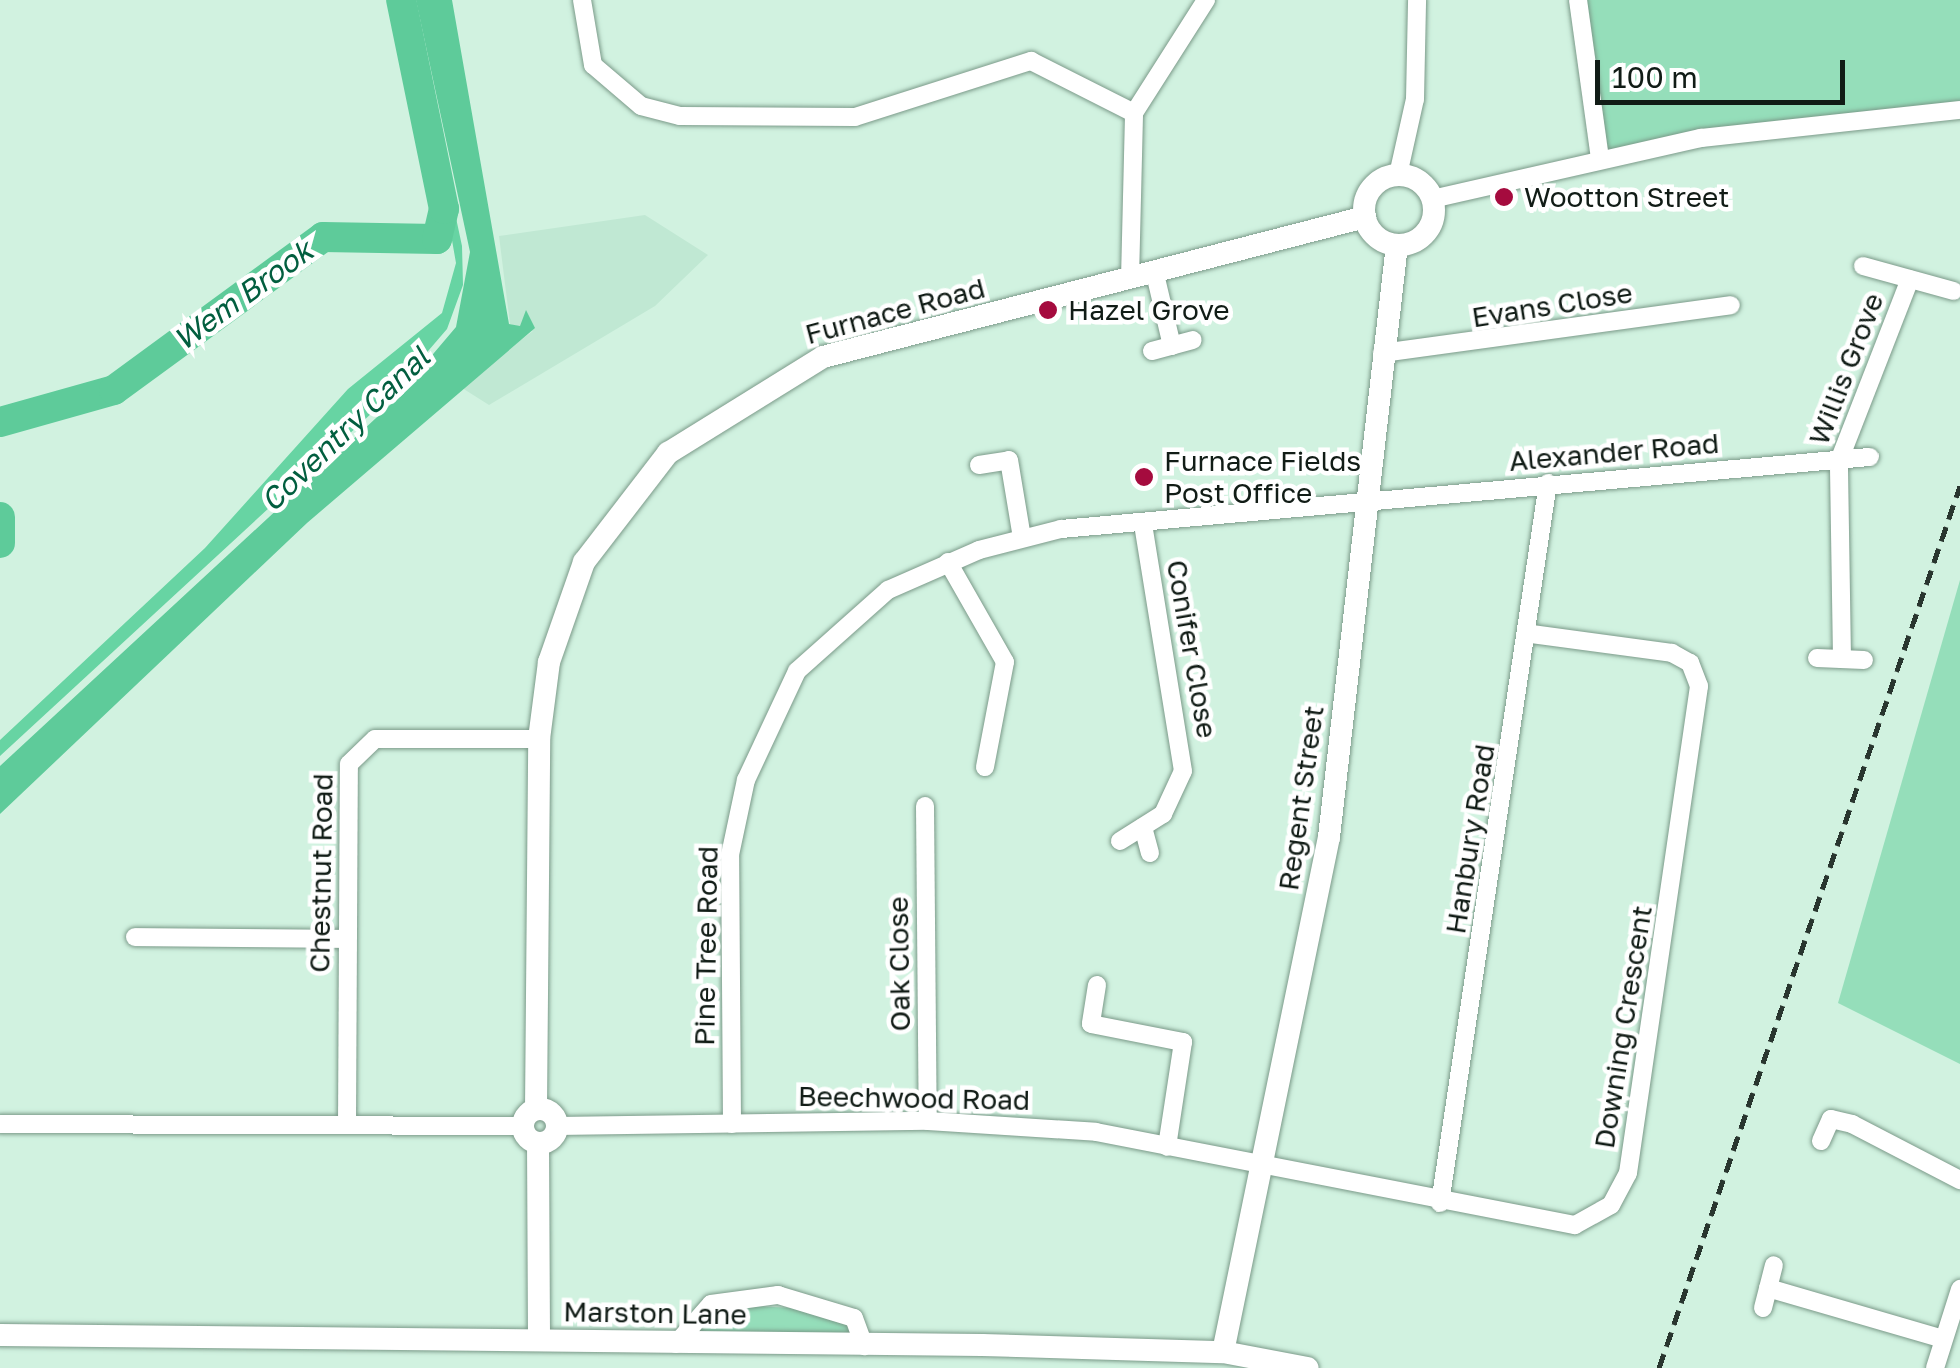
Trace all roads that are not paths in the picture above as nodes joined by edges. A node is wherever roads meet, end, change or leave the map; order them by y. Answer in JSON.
{"nodes":[{"id":1,"x":582,"y":0,"type":"edge"},
{"id":2,"x":1206,"y":0,"type":"edge"},
{"id":3,"x":1417,"y":0,"type":"edge"},
{"id":4,"x":1578,"y":0,"type":"edge"},
{"id":5,"x":1960,"y":110,"type":"edge"},
{"id":6,"x":1134,"y":112,"type":"junction"},
{"id":7,"x":1600,"y":158,"type":"junction"},
{"id":8,"x":1398,"y":175,"type":"junction"},
{"id":9,"x":1432,"y":199,"type":"junction"},
{"id":10,"x":1365,"y":217,"type":"junction"},
{"id":11,"x":1397,"y":245,"type":"junction"},
{"id":12,"x":1863,"y":266,"type":"dead end"},
{"id":13,"x":1155,"y":274,"type":"junction"},
{"id":14,"x":1910,"y":279,"type":"junction"},
{"id":15,"x":1130,"y":280,"type":"junction"},
{"id":16,"x":1954,"y":291,"type":"dead end"},
{"id":17,"x":1731,"y":306,"type":"dead end"},
{"id":18,"x":1193,"y":340,"type":"dead end"},
{"id":19,"x":1172,"y":346,"type":"junction"},
{"id":20,"x":1152,"y":351,"type":"dead end"},
{"id":21,"x":1382,"y":354,"type":"junction"},
{"id":22,"x":1870,"y":457,"type":"dead end"},
{"id":23,"x":1839,"y":461,"type":"junction"},
{"id":24,"x":979,"y":464,"type":"dead end"},
{"id":25,"x":1548,"y":483,"type":"junction"},
{"id":26,"x":1363,"y":508,"type":"junction"},
{"id":27,"x":1142,"y":524,"type":"junction"},
{"id":28,"x":1022,"y":538,"type":"junction"},
{"id":29,"x":948,"y":562,"type":"junction"},
{"id":30,"x":1531,"y":634,"type":"junction"},
{"id":31,"x":1817,"y":658,"type":"dead end"},
{"id":32,"x":1842,"y":660,"type":"junction"},
{"id":33,"x":1864,"y":660,"type":"dead end"},
{"id":34,"x":540,"y":739,"type":"junction"},
{"id":35,"x":985,"y":767,"type":"dead end"},
{"id":36,"x":925,"y":806,"type":"dead end"},
{"id":37,"x":1143,"y":827,"type":"junction"},
{"id":38,"x":1120,"y":841,"type":"dead end"},
{"id":39,"x":1150,"y":853,"type":"dead end"},
{"id":40,"x":135,"y":937,"type":"dead end"},
{"id":41,"x":346,"y":939,"type":"junction"},
{"id":42,"x":1096,"y":985,"type":"dead end"},
{"id":43,"x":928,"y":1121,"type":"junction"},
{"id":44,"x":0,"y":1124,"type":"edge"},
{"id":45,"x":732,"y":1124,"type":"junction"},
{"id":46,"x":348,"y":1125,"type":"junction"},
{"id":47,"x":532,"y":1126,"type":"junction"},
{"id":48,"x":557,"y":1126,"type":"joint"},
{"id":49,"x":1822,"y":1141,"type":"dead end"},
{"id":50,"x":1167,"y":1147,"type":"junction"},
{"id":51,"x":1266,"y":1167,"type":"junction"},
{"id":52,"x":1960,"y":1180,"type":"edge"},
{"id":53,"x":1440,"y":1203,"type":"junction"},
{"id":54,"x":1774,"y":1265,"type":"dead end"},
{"id":55,"x":1768,"y":1288,"type":"junction"},
{"id":56,"x":1960,"y":1289,"type":"edge"},
{"id":57,"x":1764,"y":1308,"type":"dead end"},
{"id":58,"x":0,"y":1334,"type":"edge"},
{"id":59,"x":539,"y":1340,"type":"junction"},
{"id":60,"x":676,"y":1344,"type":"junction"},
{"id":61,"x":864,"y":1346,"type":"junction"},
{"id":62,"x":1223,"y":1352,"type":"junction"},
{"id":63,"x":1939,"y":1354,"type":"edge"},
{"id":64,"x":1960,"y":1360,"type":"edge"},
{"id":65,"x":1308,"y":1368,"type":"edge"}],
"edges":[{"from":1,"to":6,"type":"street"},
{"from":2,"to":6,"type":"street"},
{"from":3,"to":8,"type":"street"},
{"from":4,"to":7,"type":"street"},
{"from":5,"to":7,"type":"street"},
{"from":6,"to":15,"type":"street"},
{"from":7,"to":9,"type":"street"},
{"from":8,"to":9,"type":"street"},
{"from":8,"to":10,"type":"street"},
{"from":9,"to":11,"type":"street"},
{"from":10,"to":11,"type":"street"},
{"from":10,"to":13,"type":"street","name":"Furnace Road"},
{"from":11,"to":21,"type":"street","name":"Regent Street"},
{"from":12,"to":14,"type":"street","name":"Willis Grove"},
{"from":13,"to":15,"type":"street","name":"Furnace Road"},
{"from":13,"to":19,"type":"street"},
{"from":14,"to":16,"type":"street","name":"Willis Grove"},
{"from":14,"to":23,"type":"street","name":"Willis Grove"},
{"from":15,"to":34,"type":"street","name":"Furnace Road"},
{"from":17,"to":21,"type":"street","name":"Evans Close"},
{"from":18,"to":19,"type":"street"},
{"from":19,"to":20,"type":"street"},
{"from":21,"to":26,"type":"street","name":"Regent Street"},
{"from":22,"to":23,"type":"street","name":"Alexander Road"},
{"from":23,"to":25,"type":"street","name":"Alexander Road"},
{"from":23,"to":32,"type":"street","name":"Willis Grove"},
{"from":24,"to":28,"type":"street"},
{"from":25,"to":26,"type":"street","name":"Alexander Road"},
{"from":25,"to":30,"type":"street","name":"Hanbury Road"},
{"from":26,"to":27,"type":"street","name":"Pine Tree Road"},
{"from":26,"to":51,"type":"street","name":"Regent Street"},
{"from":27,"to":28,"type":"street","name":"Pine Tree Road"},
{"from":27,"to":37,"type":"street","name":"Conifer Close"},
{"from":28,"to":29,"type":"street","name":"Pine Tree Road"},
{"from":29,"to":35,"type":"street"},
{"from":29,"to":45,"type":"street","name":"Pine Tree Road"},
{"from":30,"to":53,"type":"street","name":"Hanbury Road"},
{"from":30,"to":53,"type":"street","name":"Downing Crescent"},
{"from":31,"to":32,"type":"street"},
{"from":32,"to":33,"type":"street"},
{"from":34,"to":41,"type":"street","name":"Chestnut Road"},
{"from":34,"to":47,"type":"street","name":"Furnace Road"},
{"from":36,"to":43,"type":"street","name":"Oak Close"},
{"from":37,"to":38,"type":"street","name":"Conifer Close"},
{"from":37,"to":39,"type":"street"},
{"from":40,"to":41,"type":"street"},
{"from":41,"to":46,"type":"street","name":"Chestnut Road"},
{"from":42,"to":50,"type":"street"},
{"from":43,"to":45,"type":"street","name":"Beechwood Road"},
{"from":43,"to":50,"type":"street","name":"Beechwood Road"},
{"from":44,"to":46,"type":"street"},
{"from":45,"to":48,"type":"street","name":"Beechwood Road"},
{"from":46,"to":47,"type":"street"},
{"from":47,"to":48,"type":"street"},
{"from":47,"to":59,"type":"street","name":"Furnace Road"},
{"from":49,"to":52,"type":"street"},
{"from":50,"to":51,"type":"street","name":"Beechwood Road"},
{"from":51,"to":53,"type":"street","name":"Downing Crescent"},
{"from":51,"to":62,"type":"street","name":"Regent Street"},
{"from":54,"to":55,"type":"street"},
{"from":55,"to":57,"type":"street"},
{"from":55,"to":63,"type":"street"},
{"from":56,"to":63,"type":"street"},
{"from":58,"to":59,"type":"street","name":"Marston Lane"},
{"from":59,"to":60,"type":"street","name":"Marston Lane"},
{"from":60,"to":61,"type":"street","name":"Marston Lane"},
{"from":60,"to":61,"type":"street","name":"Marston Lane"},
{"from":61,"to":62,"type":"street","name":"Marston Lane"},
{"from":62,"to":65,"type":"street","name":"Marston Lane"},
{"from":63,"to":64,"type":"street"}]}
